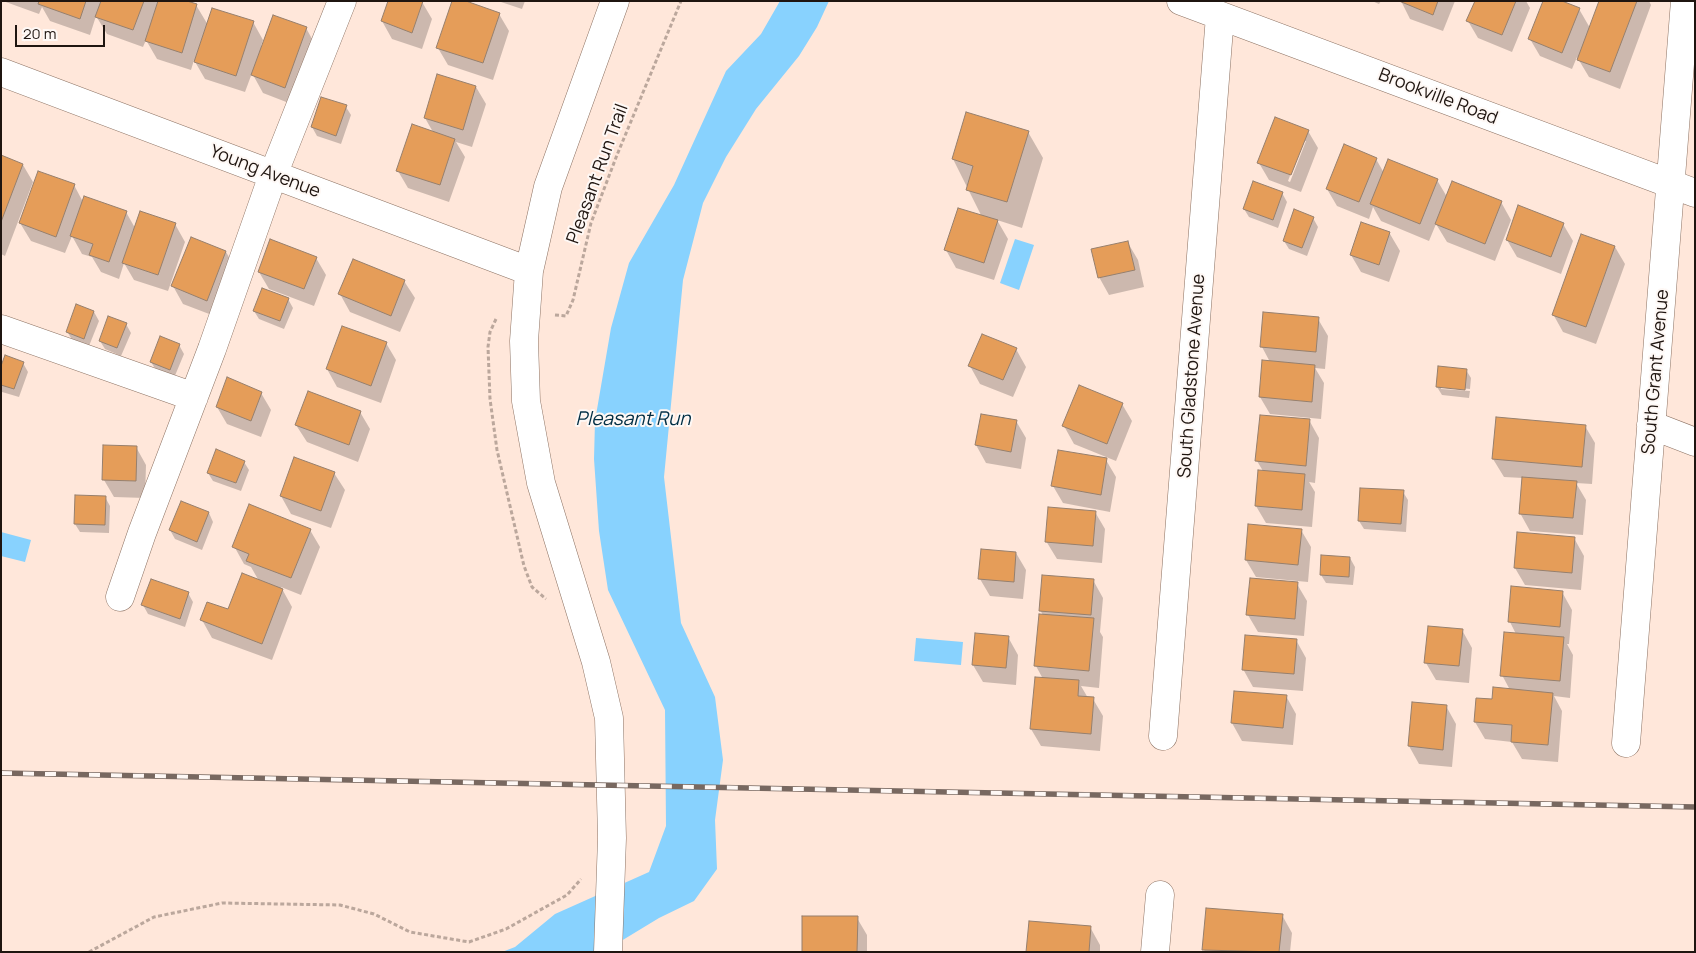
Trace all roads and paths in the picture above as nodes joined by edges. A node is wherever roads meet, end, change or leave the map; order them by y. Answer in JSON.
{"nodes":[{"id":1,"x":342,"y":1,"type":"edge"},
{"id":2,"x":616,"y":1,"type":"edge"},
{"id":3,"x":681,"y":1,"type":"edge"},
{"id":4,"x":1181,"y":1,"type":"edge"},
{"id":5,"x":1685,"y":1,"type":"edge"},
{"id":6,"x":1220,"y":16,"type":"junction"},
{"id":7,"x":1,"y":72,"type":"edge"},
{"id":8,"x":273,"y":175,"type":"junction"},
{"id":9,"x":1683,"y":189,"type":"edge"},
{"id":10,"x":529,"y":271,"type":"junction"},
{"id":11,"x":525,"y":314,"type":"junction"},
{"id":12,"x":1,"y":328,"type":"edge"},
{"id":13,"x":194,"y":397,"type":"junction"},
{"id":14,"x":1651,"y":425,"type":"junction"},
{"id":15,"x":1695,"y":442,"type":"edge"},
{"id":16,"x":120,"y":597,"type":"dead end"},
{"id":17,"x":549,"y":601,"type":"dead end"},
{"id":18,"x":1163,"y":736,"type":"dead end"},
{"id":19,"x":1626,"y":743,"type":"dead end"},
{"id":20,"x":583,"y":877,"type":"dead end"},
{"id":21,"x":1160,"y":895,"type":"dead end"},
{"id":22,"x":88,"y":952,"type":"edge"},
{"id":23,"x":608,"y":952,"type":"edge"},
{"id":24,"x":1155,"y":952,"type":"edge"}],
"edges":[{"from":1,"to":8,"type":"street"},
{"from":2,"to":10,"type":"street"},
{"from":3,"to":11,"type":"path","name":"Pleasant Run Trail"},
{"from":4,"to":6,"type":"street","name":"Brookville Road"},
{"from":5,"to":9,"type":"street","name":"South Grant Avenue"},
{"from":6,"to":9,"type":"street","name":"Brookville Road"},
{"from":6,"to":18,"type":"street","name":"South Gladstone Avenue"},
{"from":7,"to":8,"type":"street","name":"Young Avenue"},
{"from":8,"to":10,"type":"street","name":"Young Avenue"},
{"from":8,"to":13,"type":"street"},
{"from":9,"to":14,"type":"street","name":"South Grant Avenue"},
{"from":10,"to":11,"type":"street"},
{"from":11,"to":17,"type":"path","name":"Pleasant Run Trail"},
{"from":11,"to":23,"type":"street"},
{"from":12,"to":13,"type":"street"},
{"from":13,"to":16,"type":"street"},
{"from":14,"to":15,"type":"street"},
{"from":14,"to":19,"type":"street","name":"South Grant Avenue"},
{"from":20,"to":22,"type":"path"},
{"from":21,"to":24,"type":"street"}]}
